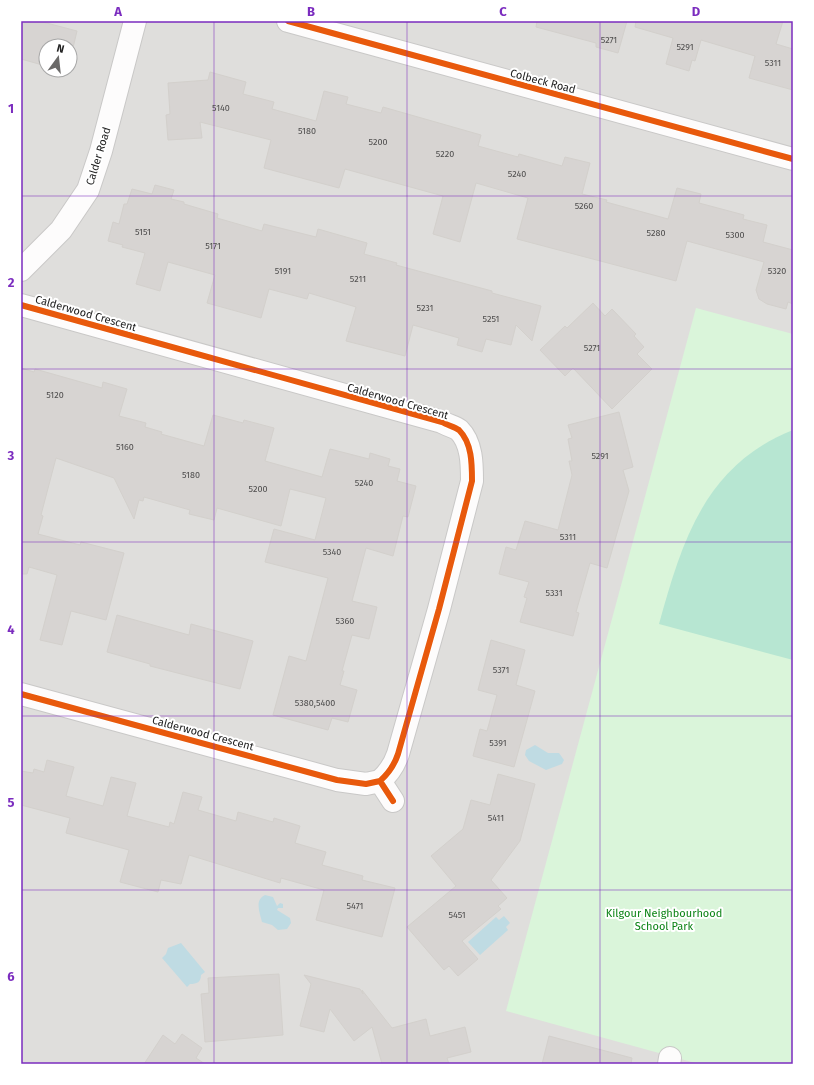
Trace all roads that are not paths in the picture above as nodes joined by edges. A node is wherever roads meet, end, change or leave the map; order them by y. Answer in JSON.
{"nodes":[{"id":1,"x":135,"y":21,"type":"edge"},
{"id":2,"x":288,"y":21,"type":"edge"},
{"id":3,"x":793,"y":159,"type":"edge"},
{"id":4,"x":21,"y":270,"type":"edge"},
{"id":5,"x":21,"y":305,"type":"edge"},
{"id":6,"x":21,"y":694,"type":"edge"},
{"id":7,"x":380,"y":781,"type":"junction"},
{"id":8,"x":393,"y":801,"type":"dead end"}],
"edges":[{"from":1,"to":4,"type":"street","name":"Calder Road"},
{"from":2,"to":3,"type":"street","name":"Colbeck Road"},
{"from":5,"to":7,"type":"street","name":"Calderwood Crescent"},
{"from":6,"to":7,"type":"street","name":"Calderwood Crescent"},
{"from":7,"to":8,"type":"street"}]}
